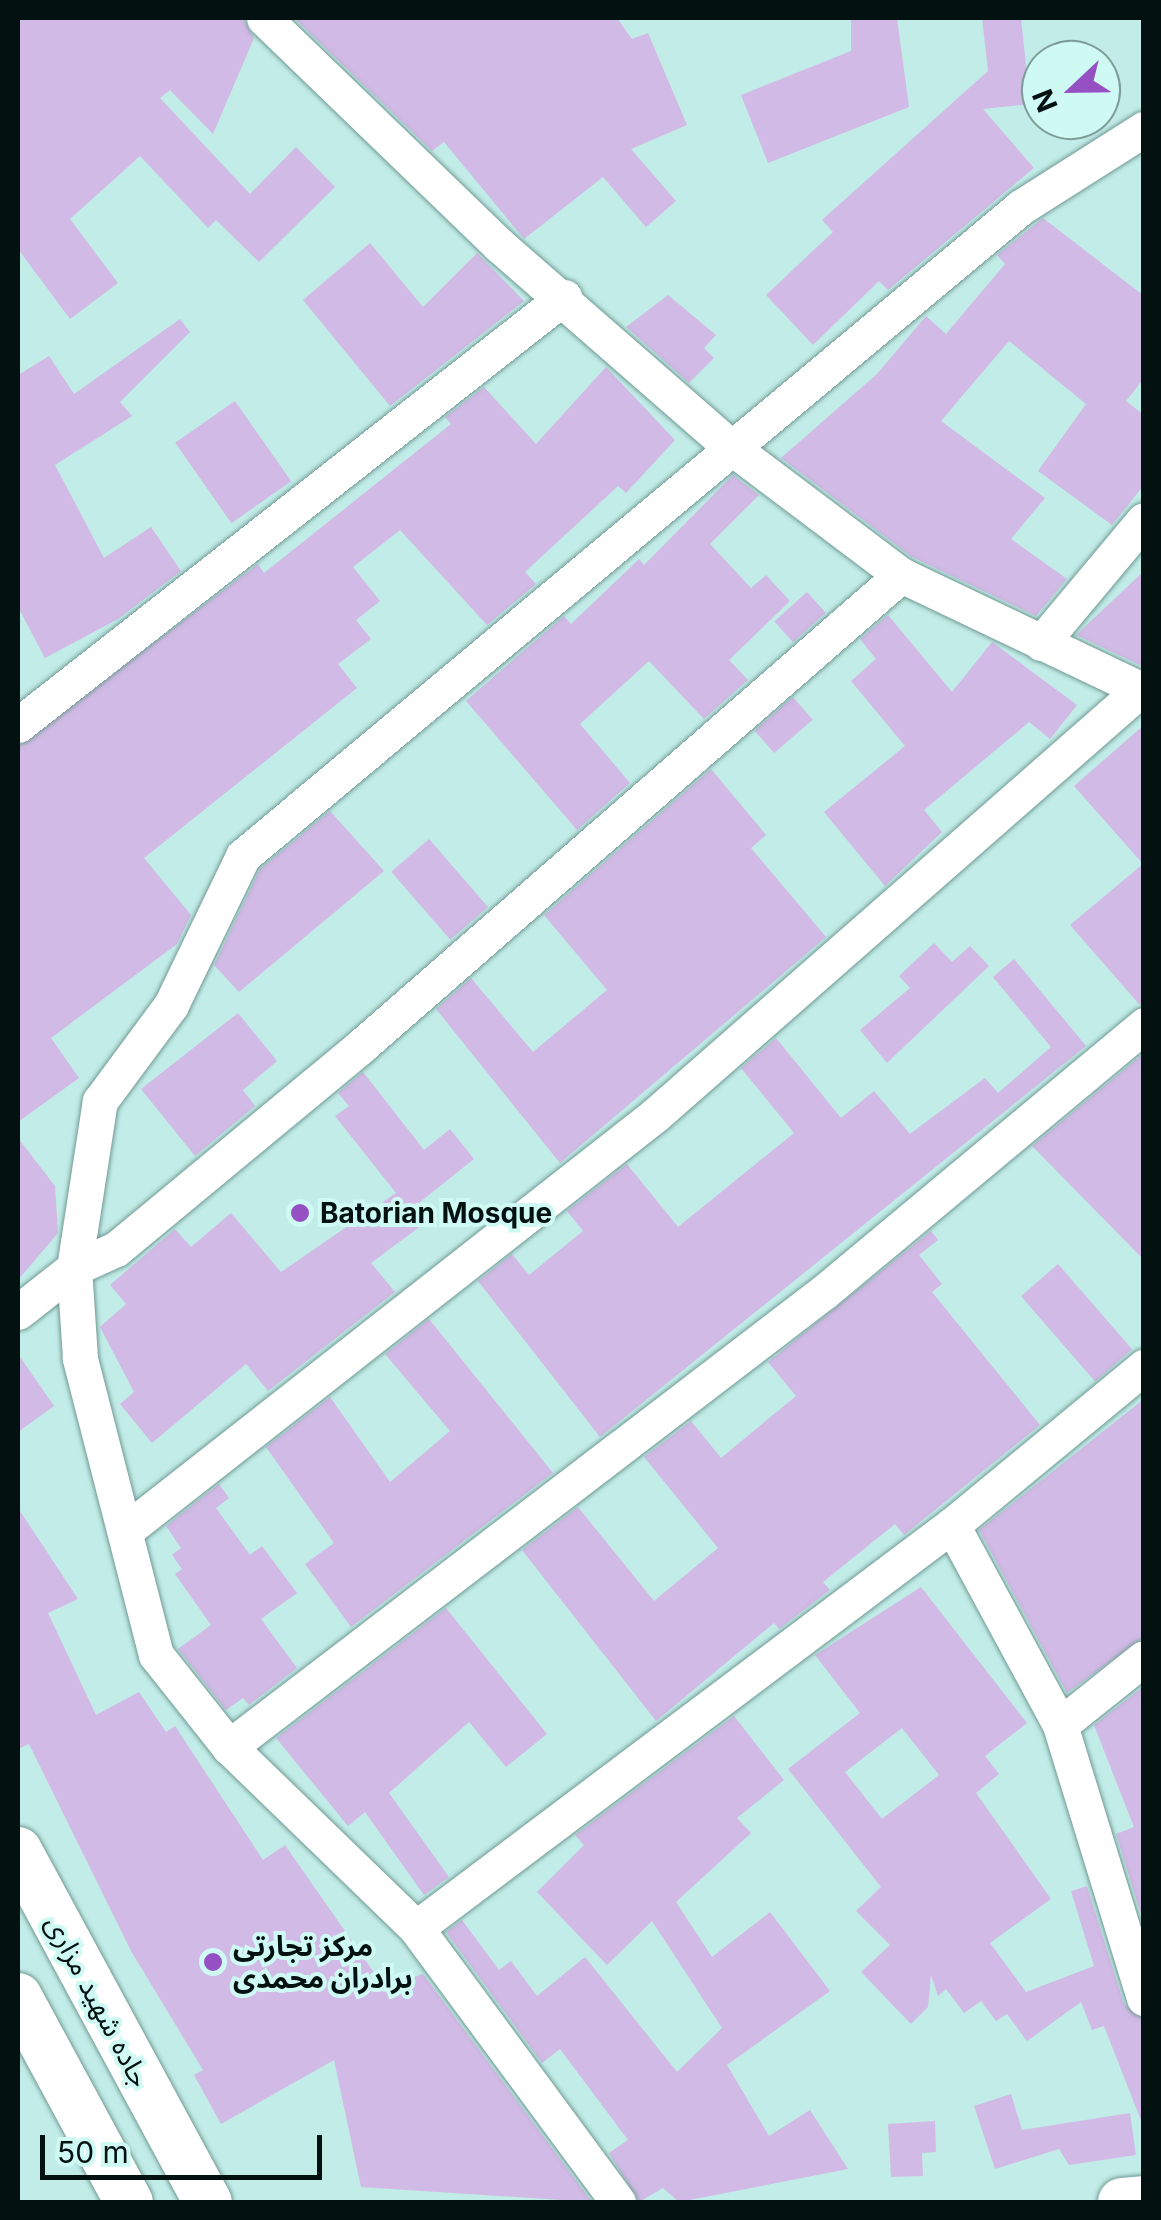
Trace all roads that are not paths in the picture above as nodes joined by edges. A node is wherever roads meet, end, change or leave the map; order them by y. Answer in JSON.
{"nodes":[{"id":1,"x":264,"y":18,"type":"edge"},
{"id":2,"x":1144,"y":129,"type":"edge"},
{"id":3,"x":564,"y":297,"type":"junction"},
{"id":4,"x":727,"y":444,"type":"junction"},
{"id":5,"x":1144,"y":520,"type":"edge"},
{"id":6,"x":901,"y":575,"type":"junction"},
{"id":7,"x":1041,"y":643,"type":"junction"},
{"id":8,"x":1142,"y":691,"type":"edge"},
{"id":9,"x":18,"y":725,"type":"edge"},
{"id":10,"x":1144,"y":1025,"type":"edge"},
{"id":11,"x":74,"y":1268,"type":"junction"},
{"id":12,"x":18,"y":1312,"type":"edge"},
{"id":13,"x":1144,"y":1367,"type":"edge"},
{"id":14,"x":952,"y":1524,"type":"junction"},
{"id":15,"x":130,"y":1527,"type":"junction"},
{"id":16,"x":1144,"y":1658,"type":"edge"},
{"id":17,"x":1060,"y":1726,"type":"junction"},
{"id":18,"x":228,"y":1747,"type":"junction"},
{"id":19,"x":18,"y":1851,"type":"edge"},
{"id":20,"x":416,"y":1928,"type":"junction"},
{"id":21,"x":1133,"y":1929,"type":"edge"},
{"id":22,"x":18,"y":1997,"type":"edge"},
{"id":23,"x":1144,"y":1998,"type":"edge"},
{"id":24,"x":120,"y":2199,"type":"edge"},
{"id":25,"x":1144,"y":2200,"type":"edge"},
{"id":26,"x":208,"y":2202,"type":"edge"},
{"id":27,"x":618,"y":2202,"type":"edge"},
{"id":28,"x":1122,"y":2202,"type":"edge"}],
"edges":[{"from":1,"to":3,"type":"street"},
{"from":2,"to":4,"type":"street"},
{"from":3,"to":4,"type":"street"},
{"from":3,"to":9,"type":"street"},
{"from":4,"to":6,"type":"street"},
{"from":4,"to":11,"type":"street"},
{"from":5,"to":7,"type":"street"},
{"from":6,"to":7,"type":"street"},
{"from":6,"to":11,"type":"street"},
{"from":7,"to":8,"type":"street"},
{"from":8,"to":15,"type":"street"},
{"from":10,"to":18,"type":"street"},
{"from":11,"to":12,"type":"street"},
{"from":11,"to":15,"type":"street"},
{"from":13,"to":14,"type":"street"},
{"from":14,"to":17,"type":"street"},
{"from":14,"to":20,"type":"street"},
{"from":15,"to":18,"type":"street"},
{"from":16,"to":17,"type":"street"},
{"from":17,"to":21,"type":"street"},
{"from":18,"to":20,"type":"street"},
{"from":19,"to":26,"type":"main road","name":"جاده شهید مزاری"},
{"from":20,"to":27,"type":"street"},
{"from":21,"to":23,"type":"street"},
{"from":22,"to":24,"type":"main road"},
{"from":25,"to":28,"type":"main road"}]}
